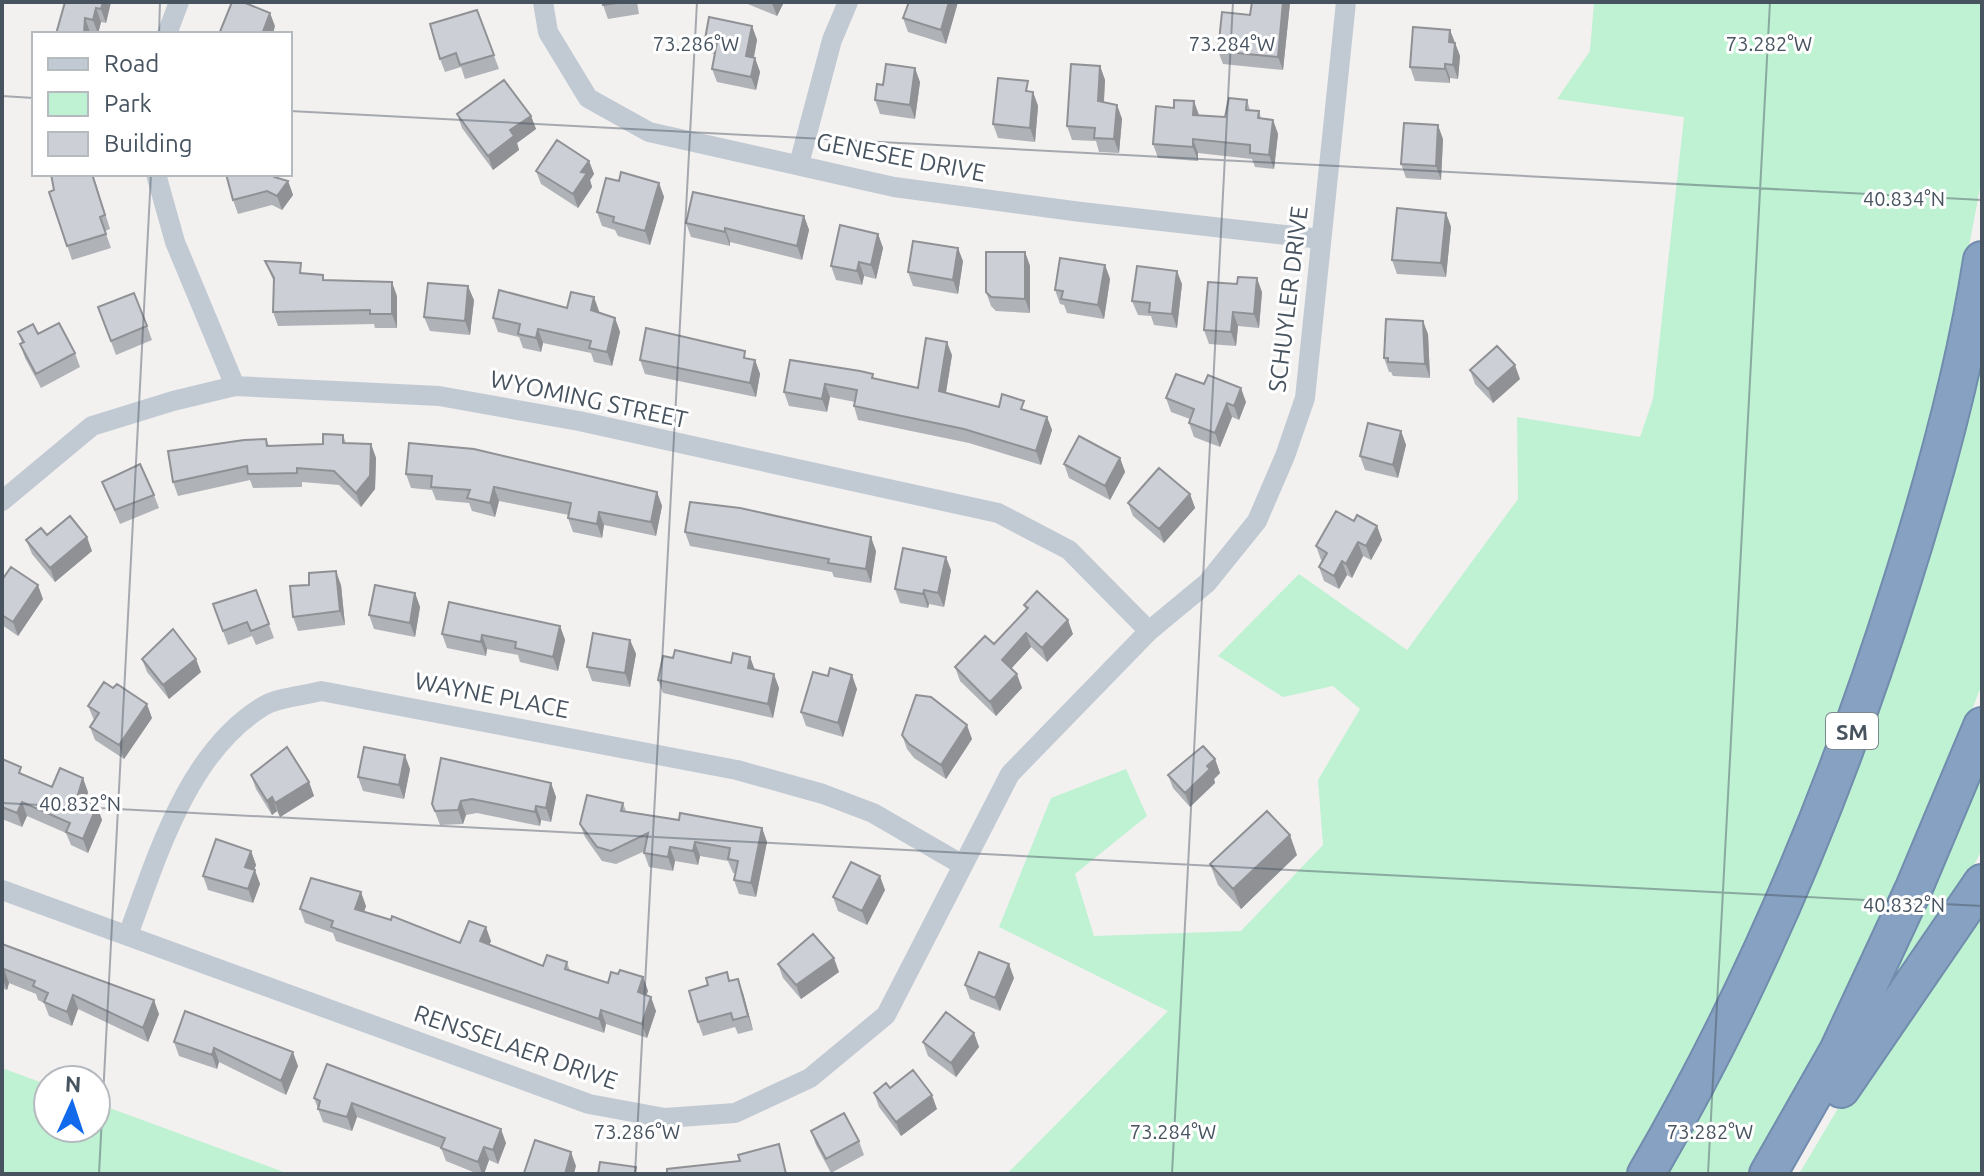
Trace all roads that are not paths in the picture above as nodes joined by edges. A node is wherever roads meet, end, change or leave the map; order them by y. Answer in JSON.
{"nodes":[{"id":1,"x":179,"y":2,"type":"edge"},
{"id":2,"x":543,"y":2,"type":"edge"},
{"id":3,"x":848,"y":2,"type":"edge"},
{"id":4,"x":1346,"y":2,"type":"edge"},
{"id":5,"x":168,"y":32,"type":"edge"},
{"id":6,"x":799,"y":164,"type":"junction"},
{"id":7,"x":157,"y":176,"type":"edge"},
{"id":8,"x":1321,"y":239,"type":"junction"},
{"id":9,"x":1982,"y":260,"type":"edge"},
{"id":10,"x":235,"y":386,"type":"junction"},
{"id":11,"x":2,"y":501,"type":"edge"},
{"id":12,"x":1149,"y":631,"type":"junction"},
{"id":13,"x":1982,"y":726,"type":"edge"},
{"id":14,"x":961,"y":864,"type":"junction"},
{"id":15,"x":1982,"y":883,"type":"edge"},
{"id":16,"x":2,"y":890,"type":"edge"},
{"id":17,"x":128,"y":935,"type":"junction"},
{"id":18,"x":1646,"y":1174,"type":"edge"},
{"id":19,"x":1768,"y":1174,"type":"edge"},
{"id":20,"x":1780,"y":1174,"type":"edge"}],
"edges":[{"from":1,"to":5,"type":"street"},
{"from":2,"to":6,"type":"street","name":"GENESEE DRIVE"},
{"from":3,"to":6,"type":"street"},
{"from":4,"to":8,"type":"street","name":"SCHUYLER DRIVE"},
{"from":6,"to":8,"type":"street","name":"GENESEE DRIVE"},
{"from":7,"to":10,"type":"street"},
{"from":8,"to":12,"type":"street","name":"SCHUYLER DRIVE"},
{"from":9,"to":18,"type":"highway","number":"SM"},
{"from":10,"to":11,"type":"street","name":"WYOMING STREET"},
{"from":10,"to":12,"type":"street","name":"WYOMING STREET"},
{"from":12,"to":14,"type":"street","name":"SCHUYLER DRIVE"},
{"from":13,"to":19,"type":"highway"},
{"from":14,"to":17,"type":"street","name":"RENSSELAER DRIVE"},
{"from":14,"to":17,"type":"street","name":"WAYNE PLACE"},
{"from":15,"to":20,"type":"highway"},
{"from":16,"to":17,"type":"street","name":"RENSSELAER DRIVE"}]}
